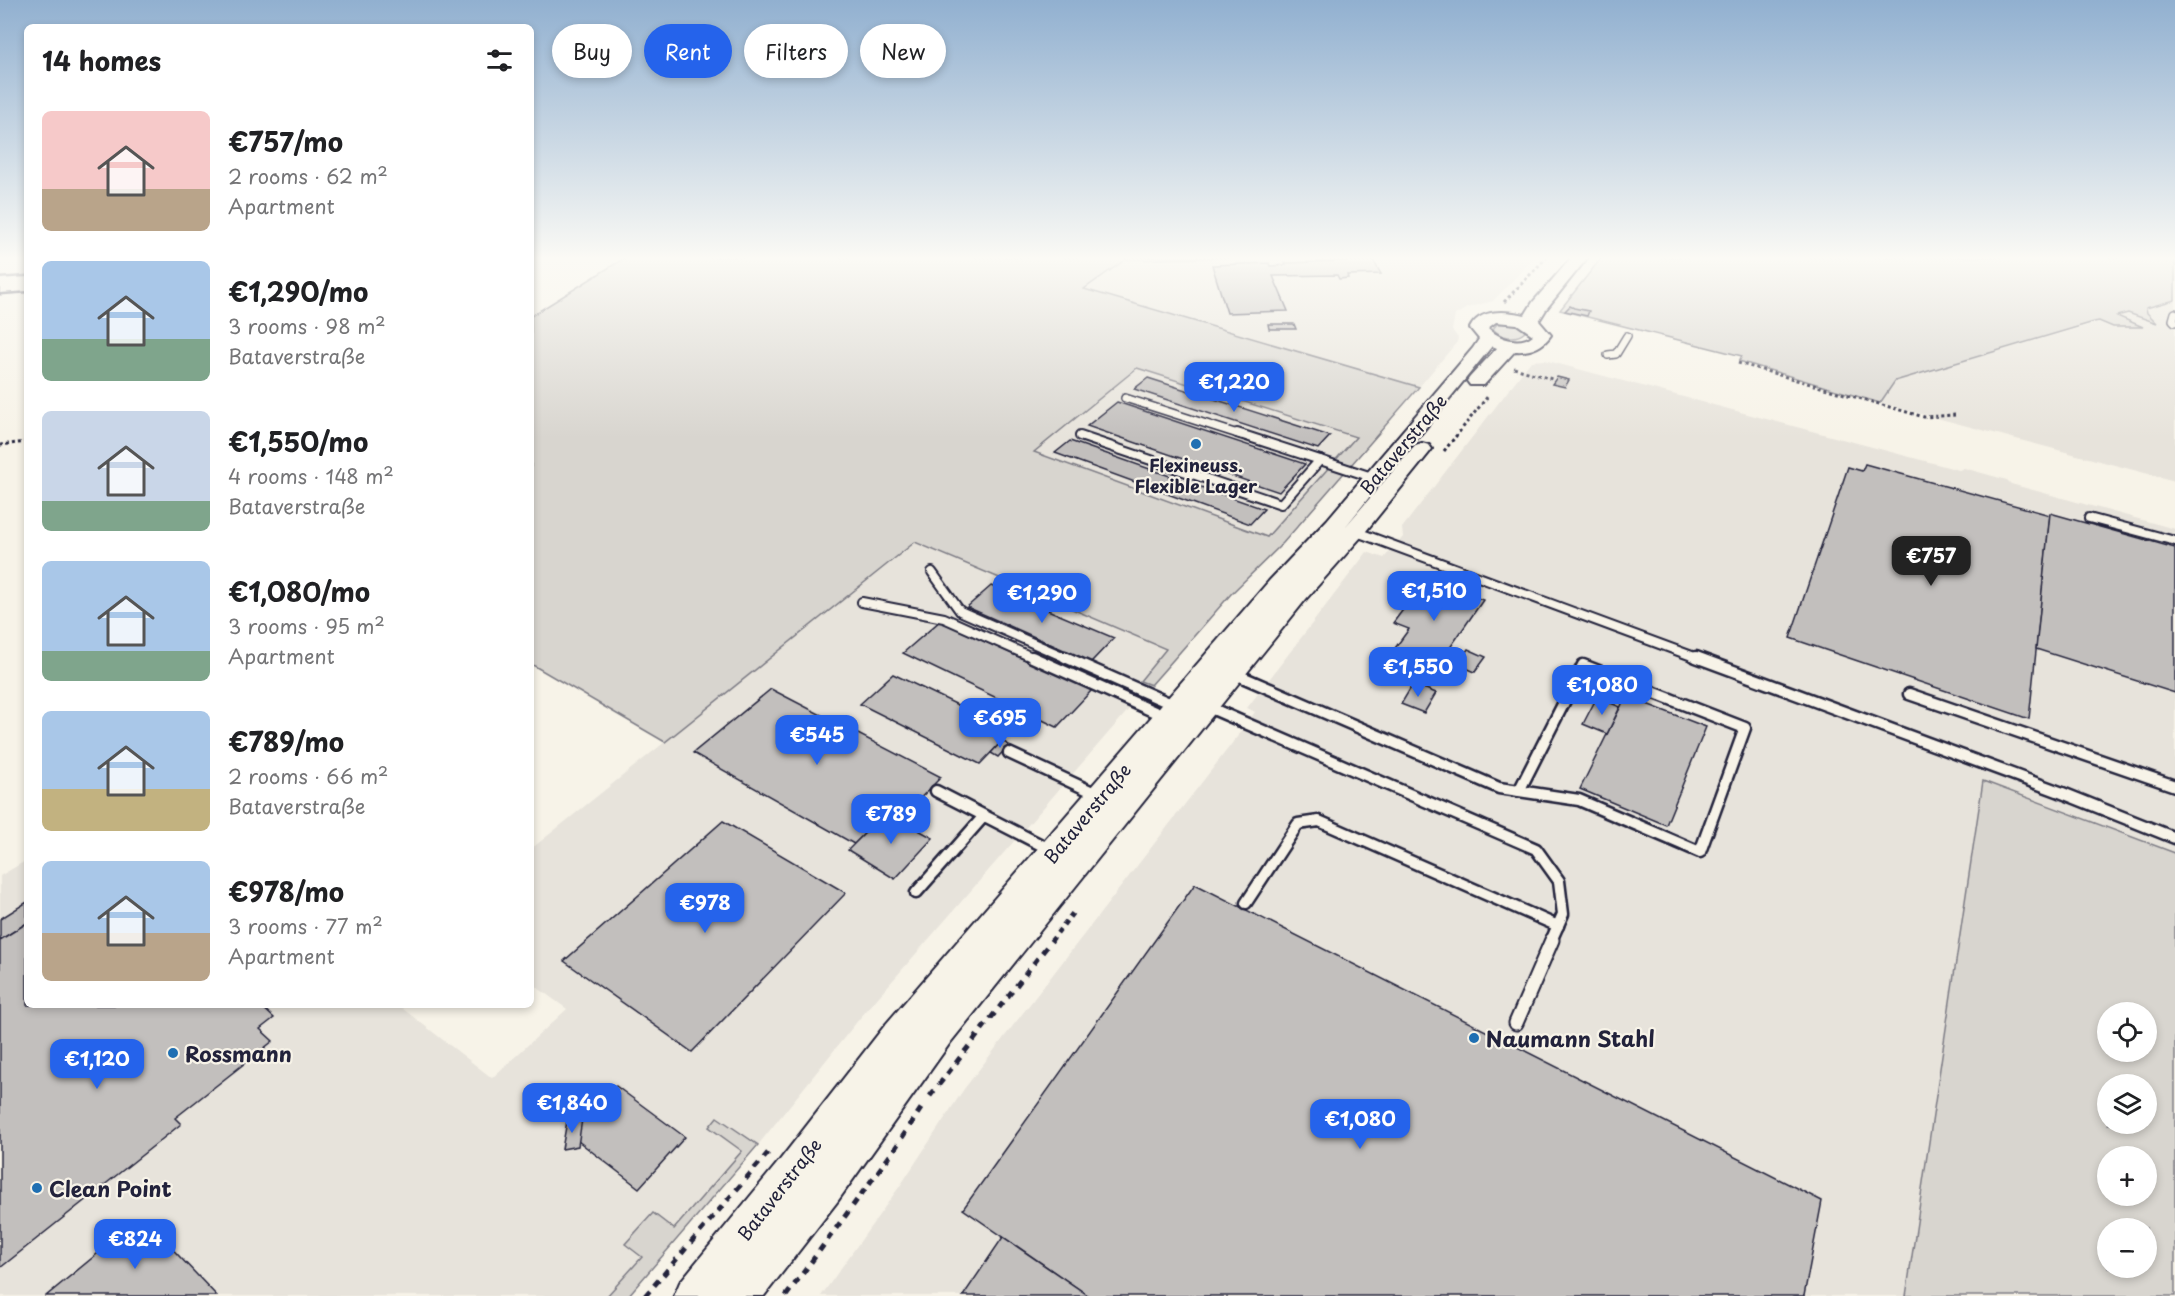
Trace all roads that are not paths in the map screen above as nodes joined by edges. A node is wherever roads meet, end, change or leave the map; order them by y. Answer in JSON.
{"nodes":[{"id":1,"x":1524,"y":317,"type":"edge"},
{"id":2,"x":1533,"y":317,"type":"edge"},
{"id":3,"x":1530,"y":322,"type":"junction"},
{"id":4,"x":1627,"y":336,"type":"dead end"},
{"id":5,"x":1507,"y":343,"type":"junction"},
{"id":6,"x":1608,"y":355,"type":"dead end"},
{"id":7,"x":1125,"y":398,"type":"dead end"},
{"id":8,"x":1080,"y":436,"type":"dead end"},
{"id":9,"x":1320,"y":460,"type":"junction"},
{"id":10,"x":1375,"y":478,"type":"junction"},
{"id":11,"x":2089,"y":518,"type":"dead end"},
{"id":12,"x":1345,"y":528,"type":"junction"},
{"id":13,"x":2175,"y":542,"type":"edge"},
{"id":14,"x":932,"y":572,"type":"dead end"},
{"id":15,"x":862,"y":602,"type":"dead end"},
{"id":16,"x":1222,"y":668,"type":"junction"},
{"id":17,"x":1909,"y":694,"type":"dead end"},
{"id":18,"x":1187,"y":711,"type":"junction"},
{"id":19,"x":1009,"y":753,"type":"dead end"},
{"id":20,"x":2175,"y":786,"type":"edge"},
{"id":21,"x":936,"y":791,"type":"dead end"},
{"id":22,"x":1519,"y":791,"type":"junction"},
{"id":23,"x":1112,"y":801,"type":"junction"},
{"id":24,"x":984,"y":816,"type":"junction"},
{"id":25,"x":2175,"y":838,"type":"edge"},
{"id":26,"x":1066,"y":857,"type":"junction"},
{"id":27,"x":916,"y":893,"type":"dead end"},
{"id":28,"x":1246,"y":903,"type":"dead end"},
{"id":29,"x":1558,"y":926,"type":"junction"},
{"id":30,"x":1516,"y":1023,"type":"dead end"},
{"id":31,"x":694,"y":1296,"type":"edge"},
{"id":32,"x":739,"y":1296,"type":"edge"}],
"edges":[{"from":1,"to":5,"type":"street","name":"Bataverstraße"},
{"from":2,"to":3,"type":"street"},
{"from":3,"to":5,"type":"street"},
{"from":3,"to":5,"type":"street"},
{"from":4,"to":6,"type":"lane"},
{"from":5,"to":10,"type":"street","name":"Bataverstraße"},
{"from":5,"to":12,"type":"street","name":"Bataverstraße"},
{"from":7,"to":9,"type":"lane"},
{"from":8,"to":9,"type":"lane"},
{"from":9,"to":10,"type":"lane"},
{"from":10,"to":12,"type":"street","name":"Bataverstraße"},
{"from":11,"to":13,"type":"lane"},
{"from":12,"to":16,"type":"street","name":"Bataverstraße"},
{"from":12,"to":25,"type":"lane"},
{"from":14,"to":18,"type":"lane"},
{"from":15,"to":18,"type":"lane"},
{"from":16,"to":18,"type":"street","name":"Bataverstraße"},
{"from":16,"to":22,"type":"lane"},
{"from":17,"to":20,"type":"lane"},
{"from":18,"to":23,"type":"street","name":"Bataverstraße"},
{"from":18,"to":29,"type":"lane"},
{"from":19,"to":23,"type":"lane"},
{"from":21,"to":24,"type":"lane"},
{"from":22,"to":22,"type":"lane"},
{"from":23,"to":26,"type":"street","name":"Bataverstraße"},
{"from":24,"to":26,"type":"lane"},
{"from":24,"to":27,"type":"lane"},
{"from":26,"to":31,"type":"street","name":"Bataverstraße"},
{"from":26,"to":32,"type":"street","name":"Bataverstraße"},
{"from":28,"to":29,"type":"lane"},
{"from":29,"to":30,"type":"lane"}]}
